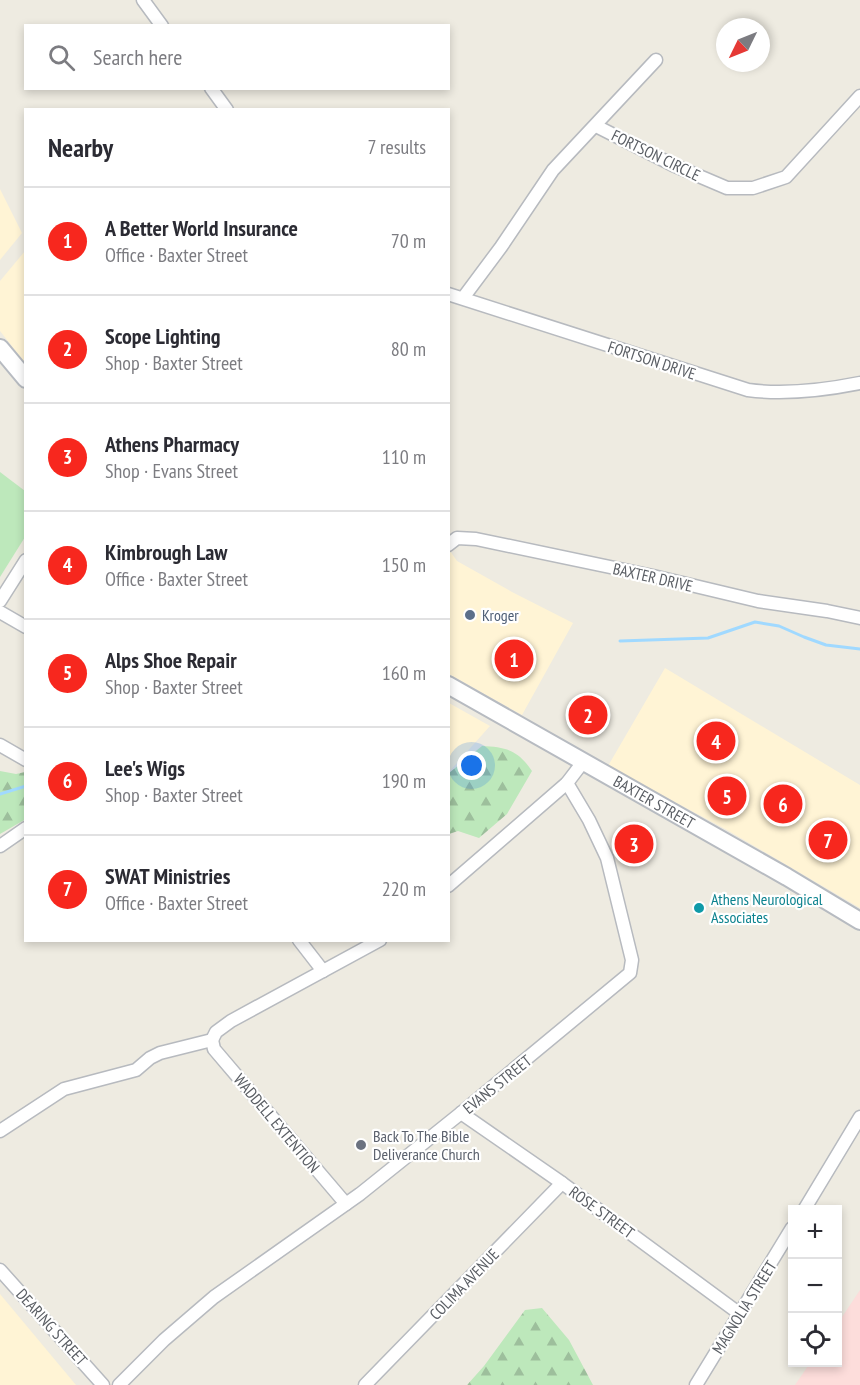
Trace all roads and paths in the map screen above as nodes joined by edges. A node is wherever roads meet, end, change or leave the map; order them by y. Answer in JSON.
{"nodes":[{"id":1,"x":143,"y":0,"type":"edge"},
{"id":2,"x":161,"y":24,"type":"edge"},
{"id":3,"x":656,"y":60,"type":"dead end"},
{"id":4,"x":212,"y":90,"type":"edge"},
{"id":5,"x":860,"y":96,"type":"edge"},
{"id":6,"x":226,"y":108,"type":"edge"},
{"id":7,"x":596,"y":126,"type":"junction"},
{"id":8,"x":450,"y":295,"type":"edge"},
{"id":9,"x":463,"y":298,"type":"junction"},
{"id":10,"x":0,"y":348,"type":"edge"},
{"id":11,"x":24,"y":377,"type":"edge"},
{"id":12,"x":860,"y":383,"type":"edge"},
{"id":13,"x":450,"y":543,"type":"edge"},
{"id":14,"x":24,"y":563,"type":"edge"},
{"id":15,"x":0,"y":601,"type":"edge"},
{"id":16,"x":0,"y":612,"type":"edge"},
{"id":17,"x":860,"y":618,"type":"edge"},
{"id":18,"x":24,"y":626,"type":"edge"},
{"id":19,"x":450,"y":686,"type":"edge"},
{"id":20,"x":0,"y":745,"type":"edge"},
{"id":21,"x":24,"y":759,"type":"edge"},
{"id":22,"x":583,"y":762,"type":"junction"},
{"id":23,"x":567,"y":783,"type":"junction"},
{"id":24,"x":24,"y":829,"type":"edge"},
{"id":25,"x":0,"y":846,"type":"edge"},
{"id":26,"x":450,"y":884,"type":"edge"},
{"id":27,"x":860,"y":921,"type":"edge"},
{"id":28,"x":301,"y":942,"type":"edge"},
{"id":29,"x":376,"y":942,"type":"edge"},
{"id":30,"x":323,"y":971,"type":"junction"},
{"id":31,"x":212,"y":1040,"type":"junction"},
{"id":32,"x":461,"y":1113,"type":"junction"},
{"id":33,"x":860,"y":1117,"type":"edge"},
{"id":34,"x":0,"y":1131,"type":"edge"},
{"id":35,"x":562,"y":1183,"type":"junction"},
{"id":36,"x":346,"y":1204,"type":"junction"},
{"id":37,"x":806,"y":1205,"type":"edge"},
{"id":38,"x":788,"y":1235,"type":"edge"},
{"id":39,"x":0,"y":1270,"type":"edge"},
{"id":40,"x":740,"y":1314,"type":"junction"},
{"id":41,"x":103,"y":1385,"type":"edge"},
{"id":42,"x":119,"y":1385,"type":"edge"},
{"id":43,"x":365,"y":1385,"type":"edge"},
{"id":44,"x":696,"y":1385,"type":"edge"}],
"edges":[{"from":1,"to":2,"type":"street"},
{"from":3,"to":7,"type":"street"},
{"from":4,"to":6,"type":"street"},
{"from":5,"to":7,"type":"street","name":"FORTSON CIRCLE"},
{"from":7,"to":9,"type":"street","name":"FORTSON CIRCLE"},
{"from":8,"to":9,"type":"street","name":"FORTSON DRIVE"},
{"from":9,"to":12,"type":"street","name":"FORTSON DRIVE"},
{"from":10,"to":11,"type":"main road"},
{"from":13,"to":17,"type":"street","name":"BAXTER DRIVE"},
{"from":14,"to":15,"type":"street"},
{"from":16,"to":18,"type":"street"},
{"from":19,"to":22,"type":"main road","name":"BAXTER STREET"},
{"from":20,"to":21,"type":"street"},
{"from":22,"to":23,"type":"street"},
{"from":22,"to":27,"type":"main road","name":"BAXTER STREET"},
{"from":23,"to":26,"type":"street"},
{"from":23,"to":32,"type":"street","name":"EVANS STREET"},
{"from":24,"to":25,"type":"street"},
{"from":28,"to":30,"type":"street"},
{"from":29,"to":30,"type":"street"},
{"from":30,"to":31,"type":"street"},
{"from":31,"to":34,"type":"street"},
{"from":31,"to":36,"type":"street","name":"WADDELL EXTENTION"},
{"from":32,"to":35,"type":"street","name":"ROSE STREET"},
{"from":32,"to":36,"type":"street","name":"EVANS STREET"},
{"from":33,"to":37,"type":"street"},
{"from":35,"to":40,"type":"street","name":"ROSE STREET"},
{"from":35,"to":43,"type":"street","name":"COLIMA AVENUE"},
{"from":36,"to":42,"type":"street","name":"EVANS STREET"},
{"from":38,"to":40,"type":"street","name":"MAGNOLIA STREET"},
{"from":39,"to":41,"type":"street","name":"DEARING STREET"},
{"from":40,"to":44,"type":"street","name":"MAGNOLIA STREET"}]}
